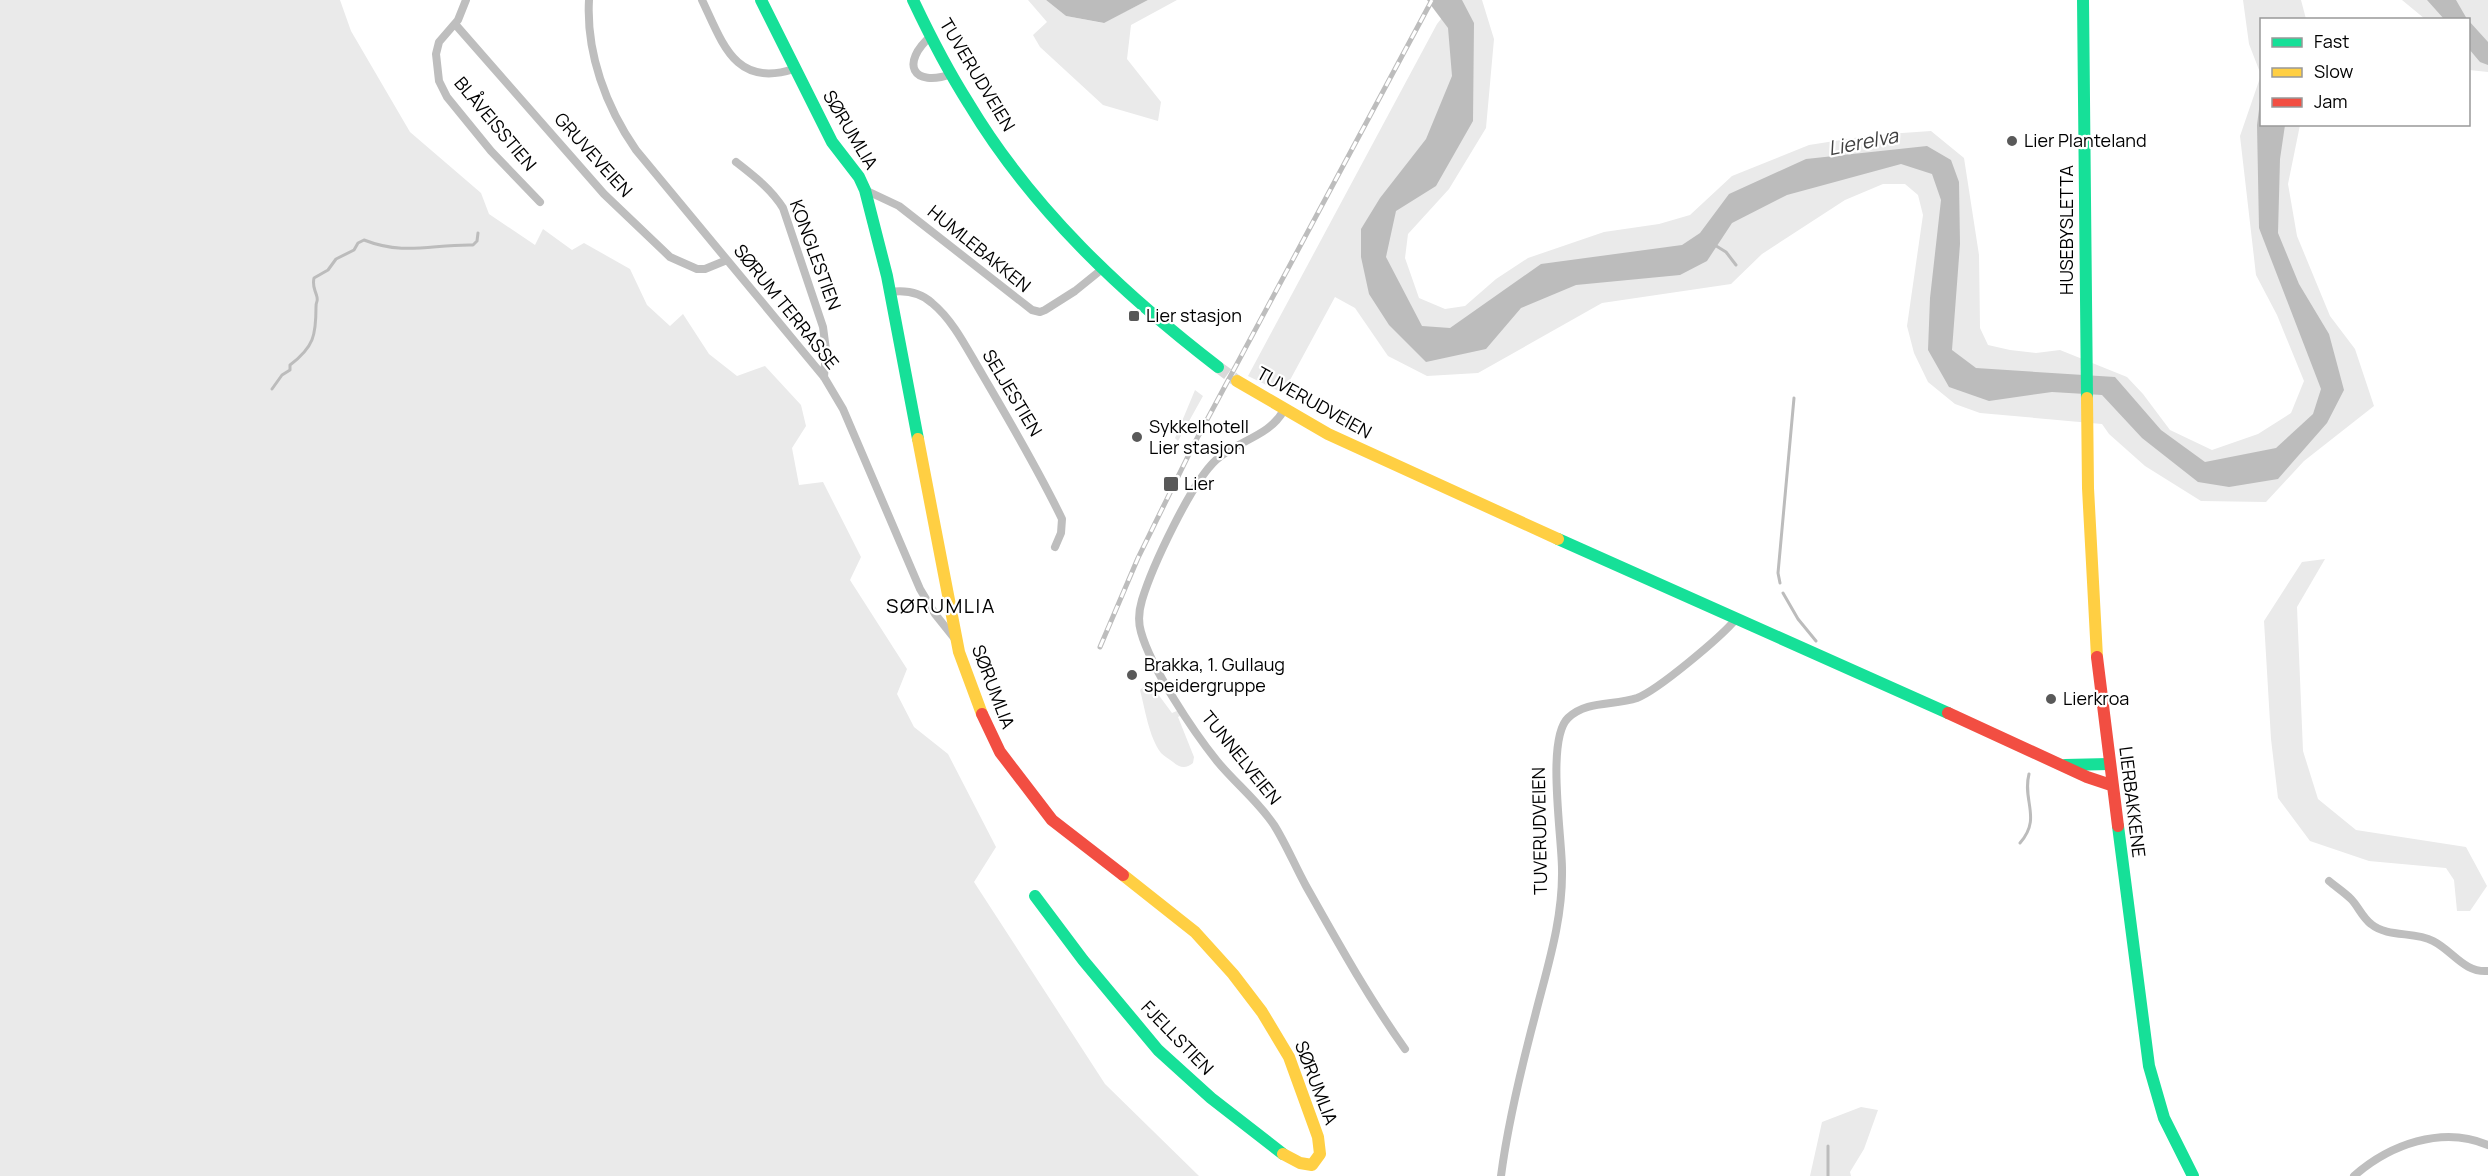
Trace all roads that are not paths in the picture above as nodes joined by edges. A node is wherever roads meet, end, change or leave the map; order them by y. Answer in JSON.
{"nodes":[{"id":1,"x":466,"y":0,"type":"edge"},
{"id":2,"x":590,"y":0,"type":"edge"},
{"id":3,"x":702,"y":0,"type":"edge"},
{"id":4,"x":761,"y":0,"type":"edge"},
{"id":5,"x":913,"y":0,"type":"edge"},
{"id":6,"x":2084,"y":0,"type":"edge"},
{"id":7,"x":455,"y":24,"type":"junction"},
{"id":8,"x":931,"y":36,"type":"junction"},
{"id":9,"x":794,"y":69,"type":"junction"},
{"id":10,"x":952,"y":74,"type":"junction"},
{"id":11,"x":736,"y":162,"type":"dead end"},
{"id":12,"x":865,"y":190,"type":"junction"},
{"id":13,"x":540,"y":201,"type":"dead end"},
{"id":14,"x":727,"y":260,"type":"junction"},
{"id":15,"x":1101,"y":270,"type":"junction"},
{"id":16,"x":890,"y":292,"type":"junction"},
{"id":17,"x":1218,"y":368,"type":"tunnel mouth"},
{"id":18,"x":824,"y":377,"type":"junction"},
{"id":19,"x":1237,"y":381,"type":"tunnel mouth"},
{"id":20,"x":1284,"y":410,"type":"junction"},
{"id":21,"x":2086,"y":423,"type":"joint"},
{"id":22,"x":1055,"y":547,"type":"dead end"},
{"id":23,"x":1736,"y":619,"type":"junction"},
{"id":24,"x":958,"y":643,"type":"junction"},
{"id":25,"x":2109,"y":764,"type":"junction"},
{"id":26,"x":2066,"y":765,"type":"junction"},
{"id":27,"x":2111,"y":785,"type":"junction"},
{"id":28,"x":2329,"y":881,"type":"dead end"},
{"id":29,"x":1035,"y":896,"type":"dead end"},
{"id":30,"x":2488,"y":971,"type":"edge"},
{"id":31,"x":1405,"y":1049,"type":"dead end"},
{"id":32,"x":2488,"y":1145,"type":"edge"},
{"id":33,"x":1320,"y":1154,"type":"joint"},
{"id":34,"x":1501,"y":1176,"type":"edge"},
{"id":35,"x":2193,"y":1176,"type":"edge"},
{"id":36,"x":2354,"y":1176,"type":"edge"}],
"edges":[{"from":1,"to":7,"type":"street","name":"BLÅVEISSTIEN"},
{"from":2,"to":14,"type":"street","name":"SØRUM TERRASSE"},
{"from":3,"to":9,"type":"street"},
{"from":4,"to":9,"type":"main road","name":"SØRUMLIA"},
{"from":5,"to":8,"type":"main road","name":"TUVERUDVEIEN"},
{"from":6,"to":21,"type":"main road","name":"HUSEBYSLETTA"},
{"from":7,"to":13,"type":"street","name":"BLÅVEISSTIEN"},
{"from":7,"to":14,"type":"street","name":"GRUVEVEIEN"},
{"from":8,"to":10,"type":"main road","name":"TUVERUDVEIEN"},
{"from":8,"to":10,"type":"street"},
{"from":9,"to":12,"type":"main road","name":"SØRUMLIA"},
{"from":10,"to":15,"type":"main road","name":"TUVERUDVEIEN"},
{"from":11,"to":18,"type":"street","name":"KONGLESTIEN"},
{"from":12,"to":15,"type":"street","name":"HUMLEBAKKEN"},
{"from":12,"to":16,"type":"main road","name":"SØRUMLIA"},
{"from":14,"to":18,"type":"street","name":"SØRUM TERRASSE"},
{"from":15,"to":17,"type":"main road","name":"TUVERUDVEIEN"},
{"from":16,"to":22,"type":"street","name":"SELJESTIEN"},
{"from":16,"to":24,"type":"main road","name":"SØRUMLIA"},
{"from":18,"to":24,"type":"street","name":"SØRUM TERRASSE"},
{"from":19,"to":20,"type":"main road","name":"TUVERUDVEIEN"},
{"from":20,"to":23,"type":"main road","name":"TUVERUDVEIEN"},
{"from":20,"to":31,"type":"street","name":"TUNNELVEIEN"},
{"from":21,"to":25,"type":"main road","name":"LIERBAKKENE"},
{"from":23,"to":26,"type":"main road","name":"TUVERUDVEIEN"},
{"from":23,"to":34,"type":"street","name":"TUVERUDVEIEN"},
{"from":24,"to":33,"type":"main road","name":"SØRUMLIA"},
{"from":25,"to":26,"type":"main road","name":"TUVERUDVEIEN"},
{"from":25,"to":27,"type":"main road","name":"LIERBAKKENE"},
{"from":26,"to":27,"type":"main road","name":"TUVERUDVEIEN"},
{"from":27,"to":35,"type":"main road","name":"LIERBAKKENE"},
{"from":28,"to":30,"type":"street"},
{"from":29,"to":33,"type":"main road","name":"FJELLSTIEN"},
{"from":32,"to":36,"type":"street"}]}
